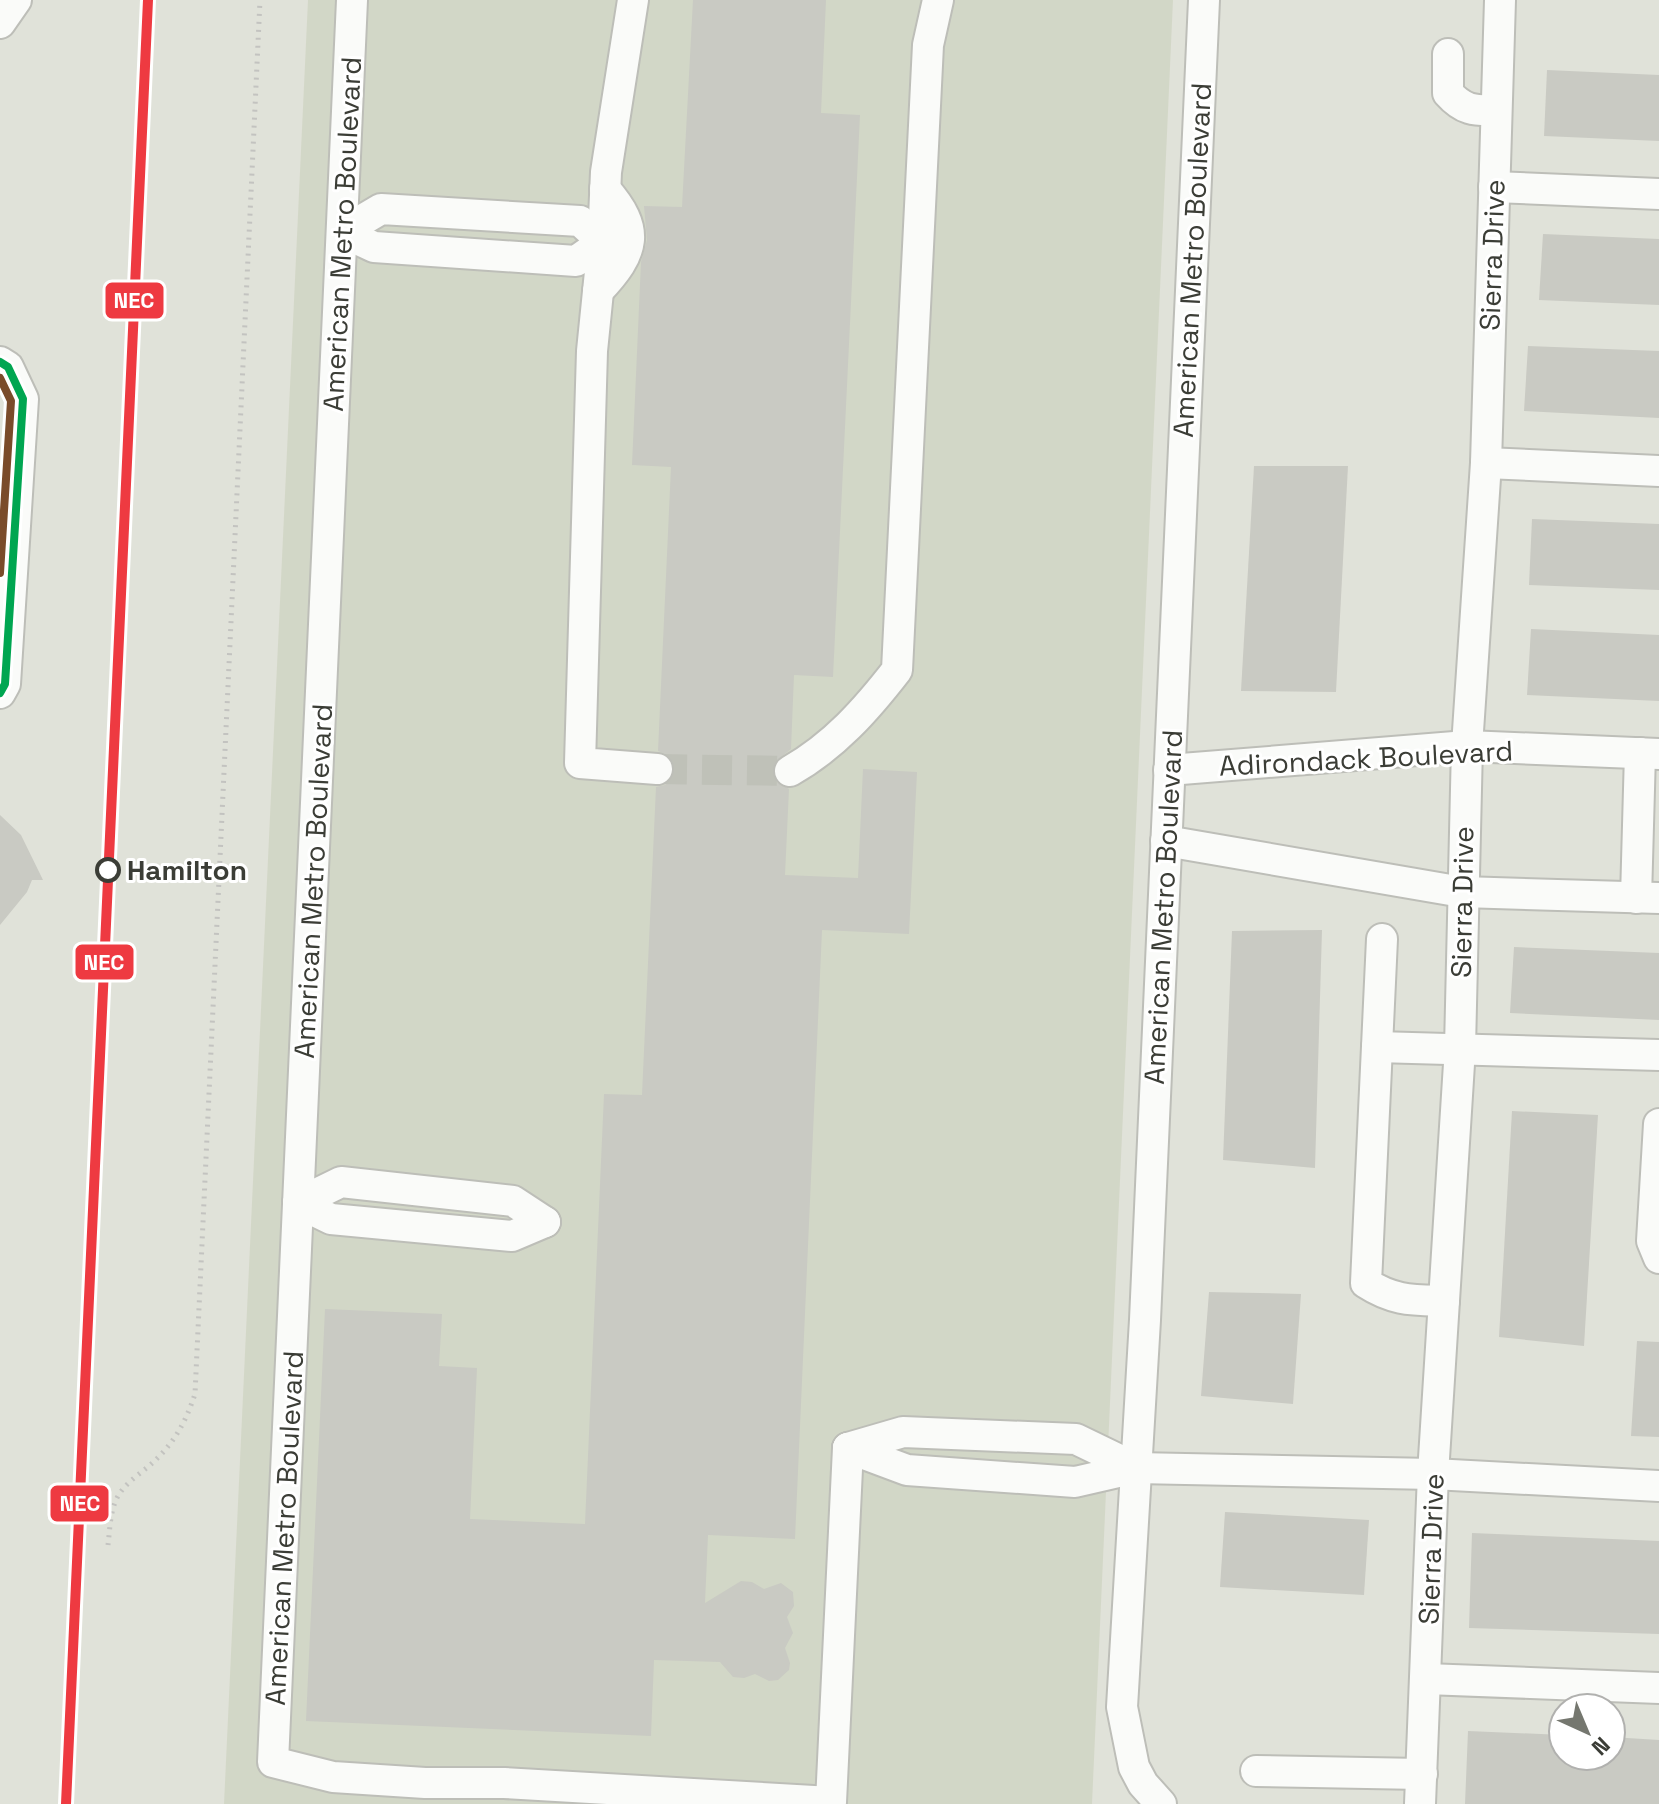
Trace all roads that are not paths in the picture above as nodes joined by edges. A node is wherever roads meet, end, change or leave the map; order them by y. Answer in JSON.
{"nodes":[{"id":1,"x":16,"y":0,"type":"edge"},
{"id":2,"x":352,"y":0,"type":"edge"},
{"id":3,"x":633,"y":0,"type":"edge"},
{"id":4,"x":938,"y":0,"type":"edge"},
{"id":5,"x":1204,"y":0,"type":"edge"},
{"id":6,"x":1500,"y":0,"type":"edge"},
{"id":7,"x":0,"y":23,"type":"edge"},
{"id":8,"x":1448,"y":54,"type":"dead end"},
{"id":9,"x":1496,"y":110,"type":"junction"},
{"id":10,"x":1494,"y":187,"type":"junction"},
{"id":11,"x":605,"y":189,"type":"junction"},
{"id":12,"x":1659,"y":194,"type":"edge"},
{"id":13,"x":342,"y":232,"type":"junction"},
{"id":14,"x":603,"y":242,"type":"junction"},
{"id":15,"x":598,"y":291,"type":"junction"},
{"id":16,"x":0,"y":362,"type":"edge"},
{"id":17,"x":1486,"y":463,"type":"junction"},
{"id":18,"x":1659,"y":471,"type":"edge"},
{"id":19,"x":0,"y":693,"type":"edge"},
{"id":20,"x":1467,"y":746,"type":"junction"},
{"id":21,"x":1650,"y":754,"type":"edge"},
{"id":22,"x":657,"y":769,"type":"tunnel mouth"},
{"id":23,"x":1169,"y":770,"type":"junction"},
{"id":24,"x":790,"y":771,"type":"tunnel mouth"},
{"id":25,"x":1166,"y":841,"type":"junction"},
{"id":26,"x":1462,"y":892,"type":"junction"},
{"id":27,"x":1648,"y":898,"type":"edge"},
{"id":28,"x":1382,"y":939,"type":"dead end"},
{"id":29,"x":1377,"y":1047,"type":"junction"},
{"id":30,"x":1460,"y":1048,"type":"junction"},
{"id":31,"x":1659,"y":1055,"type":"edge"},
{"id":32,"x":1659,"y":1124,"type":"edge"},
{"id":33,"x":298,"y":1203,"type":"junction"},
{"id":34,"x":1659,"y":1258,"type":"edge"},
{"id":35,"x":1444,"y":1301,"type":"junction"},
{"id":36,"x":848,"y":1448,"type":"junction"},
{"id":37,"x":1136,"y":1468,"type":"junction"},
{"id":38,"x":1433,"y":1474,"type":"junction"},
{"id":39,"x":1659,"y":1486,"type":"edge"},
{"id":40,"x":1426,"y":1679,"type":"junction"},
{"id":41,"x":1659,"y":1688,"type":"edge"},
{"id":42,"x":1256,"y":1771,"type":"dead end"},
{"id":43,"x":1422,"y":1774,"type":"junction"},
{"id":44,"x":1161,"y":1804,"type":"edge"},
{"id":45,"x":1420,"y":1804,"type":"edge"}],
"edges":[{"from":1,"to":7,"type":"street"},
{"from":2,"to":13,"type":"street","name":"American Metro Boulevard"},
{"from":3,"to":11,"type":"street"},
{"from":4,"to":24,"type":"street"},
{"from":5,"to":23,"type":"street","name":"American Metro Boulevard"},
{"from":6,"to":9,"type":"street","name":"Sierra Drive"},
{"from":8,"to":9,"type":"street"},
{"from":9,"to":10,"type":"street","name":"Sierra Drive"},
{"from":10,"to":12,"type":"street"},
{"from":10,"to":17,"type":"street","name":"Sierra Drive"},
{"from":11,"to":14,"type":"street"},
{"from":11,"to":15,"type":"street"},
{"from":13,"to":14,"type":"street"},
{"from":13,"to":33,"type":"street","name":"American Metro Boulevard"},
{"from":14,"to":15,"type":"street"},
{"from":15,"to":22,"type":"street"},
{"from":16,"to":19,"type":"street"},
{"from":17,"to":18,"type":"street"},
{"from":17,"to":20,"type":"street","name":"Sierra Drive"},
{"from":20,"to":21,"type":"street","name":"Adirondack Boulevard"},
{"from":20,"to":23,"type":"street","name":"Adirondack Boulevard"},
{"from":20,"to":26,"type":"street","name":"Sierra Drive"},
{"from":21,"to":27,"type":"street"},
{"from":23,"to":25,"type":"street","name":"American Metro Boulevard"},
{"from":25,"to":26,"type":"street"},
{"from":25,"to":37,"type":"street","name":"American Metro Boulevard"},
{"from":26,"to":27,"type":"street"},
{"from":26,"to":30,"type":"street","name":"Sierra Drive"},
{"from":28,"to":29,"type":"street"},
{"from":29,"to":30,"type":"street"},
{"from":29,"to":35,"type":"street"},
{"from":30,"to":31,"type":"street"},
{"from":30,"to":35,"type":"street","name":"Sierra Drive"},
{"from":32,"to":34,"type":"street"},
{"from":33,"to":33,"type":"street"},
{"from":33,"to":36,"type":"street","name":"American Metro Boulevard"},
{"from":35,"to":38,"type":"street","name":"Sierra Drive"},
{"from":36,"to":37,"type":"street"},
{"from":36,"to":37,"type":"street"},
{"from":37,"to":38,"type":"street"},
{"from":37,"to":44,"type":"street","name":"American Metro Boulevard"},
{"from":38,"to":39,"type":"street"},
{"from":38,"to":40,"type":"street","name":"Sierra Drive"},
{"from":40,"to":41,"type":"street"},
{"from":40,"to":43,"type":"street","name":"Sierra Drive"},
{"from":42,"to":43,"type":"street"},
{"from":43,"to":45,"type":"street","name":"Sierra Drive"}]}
